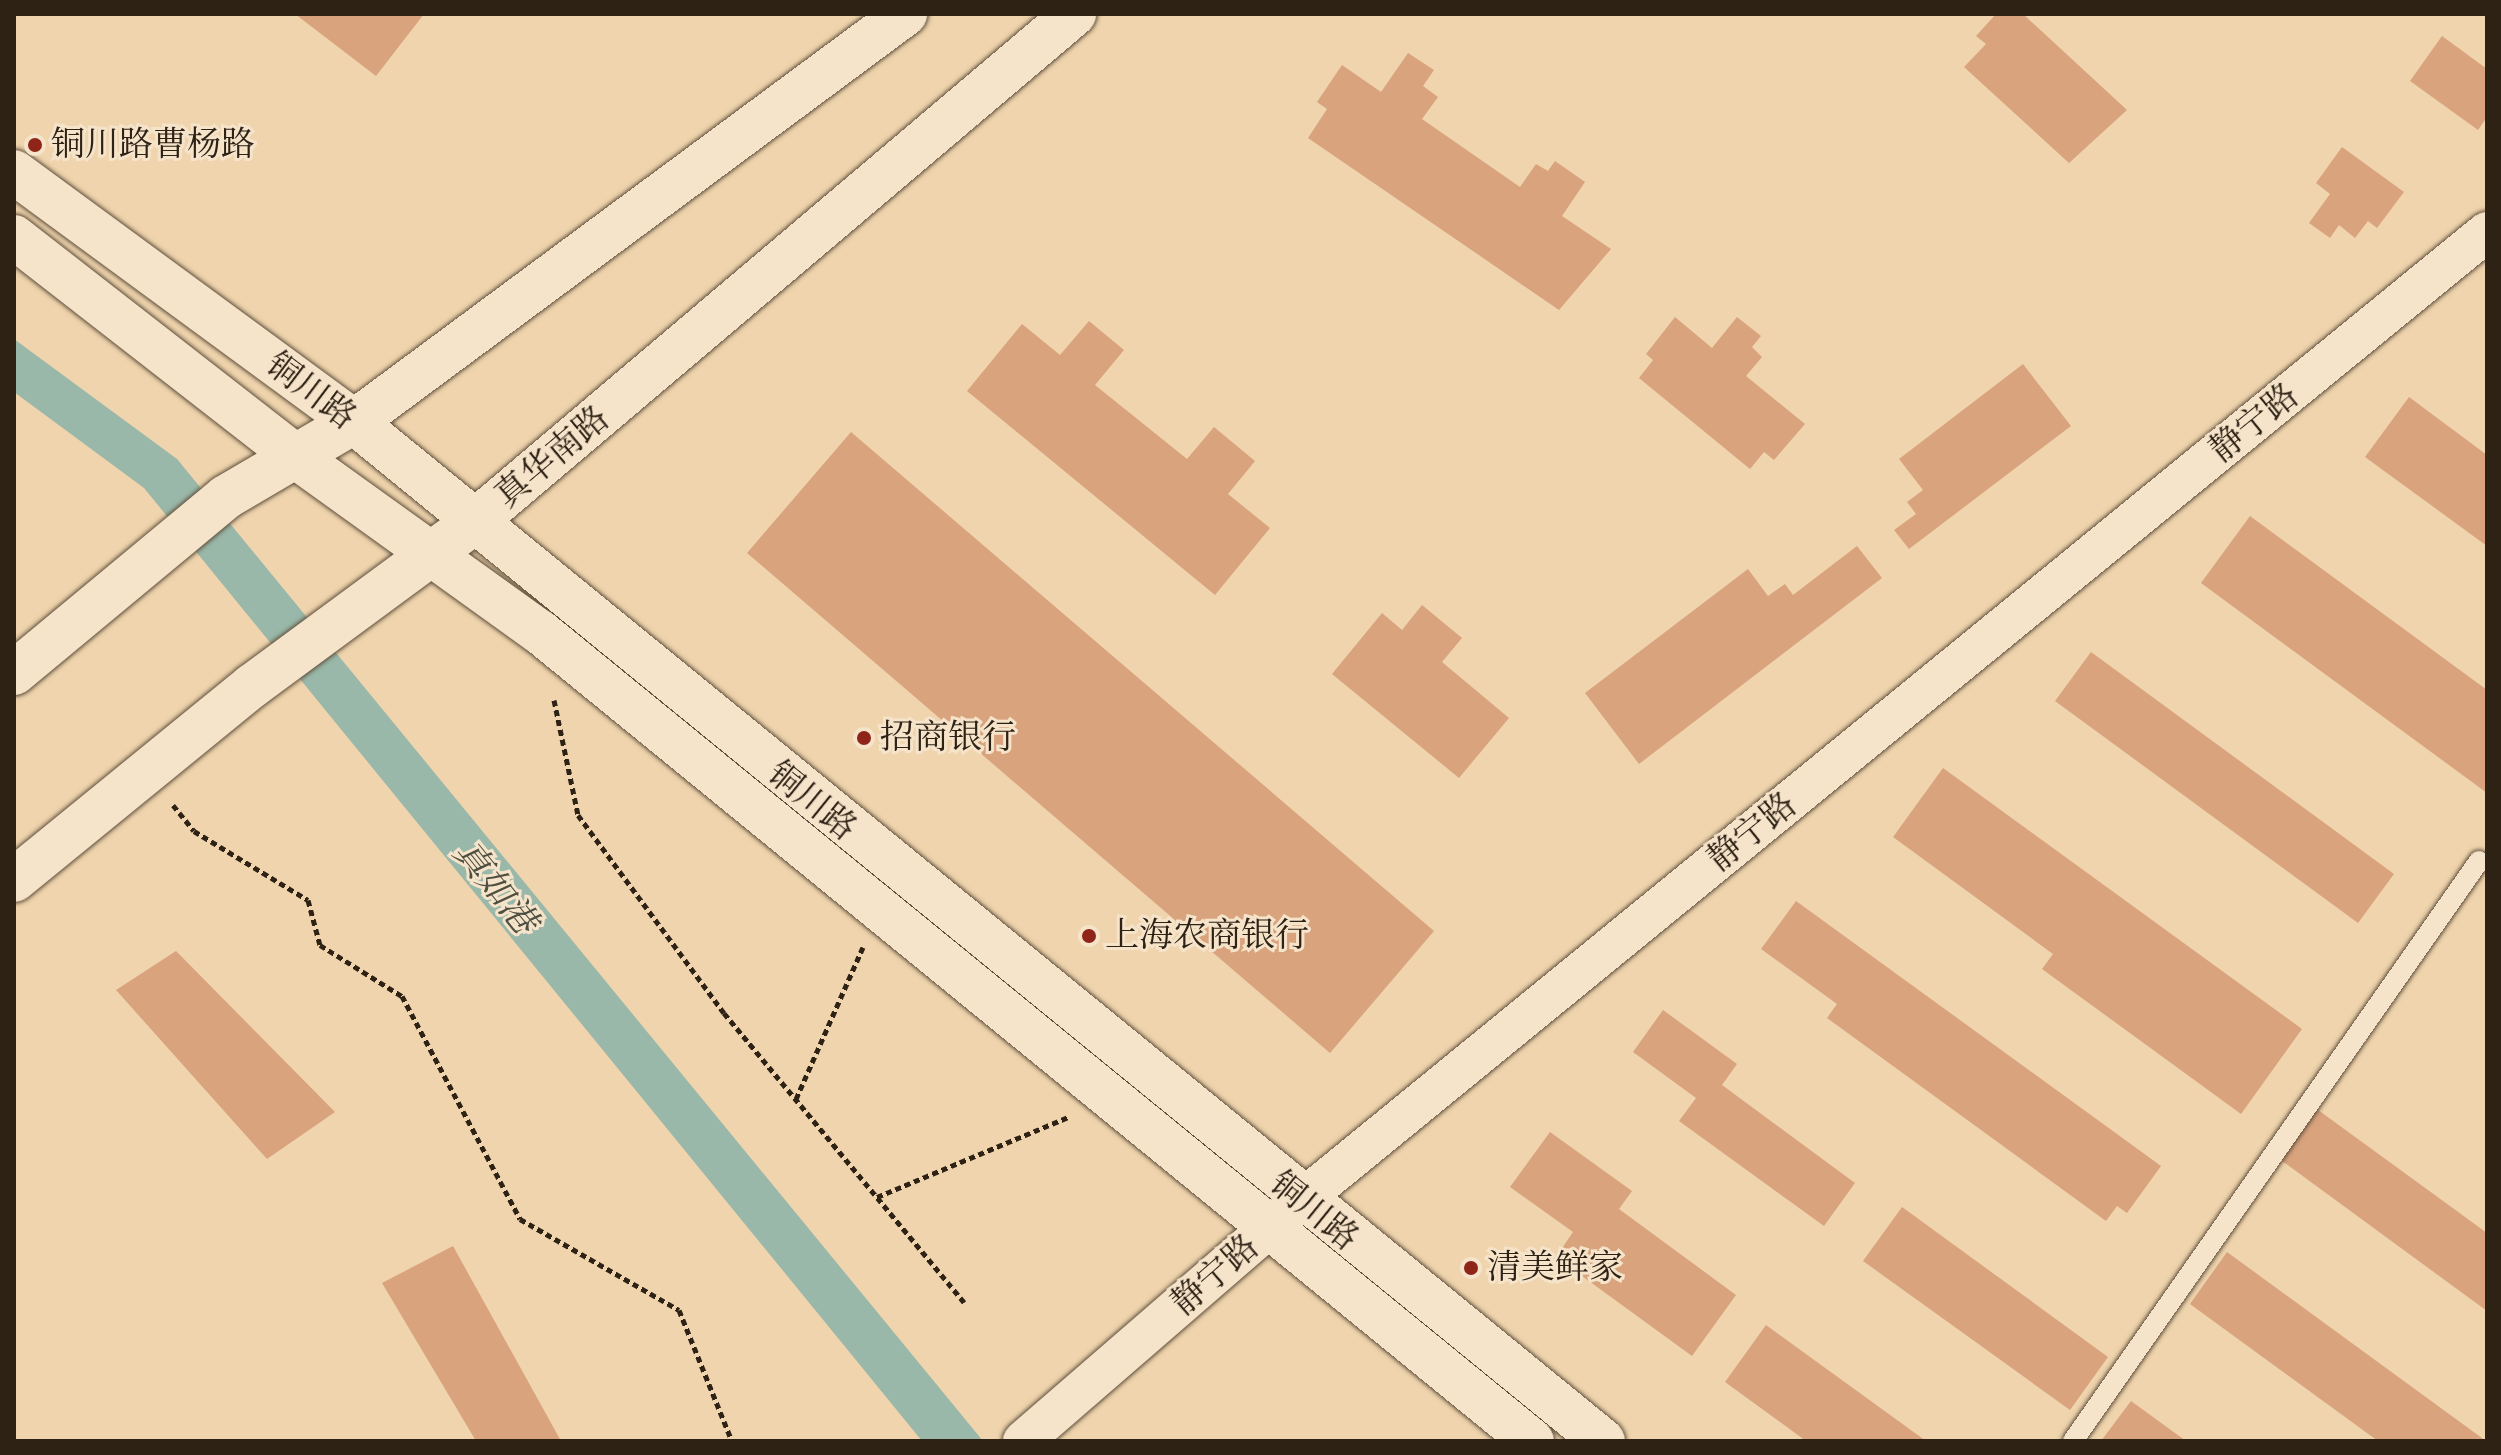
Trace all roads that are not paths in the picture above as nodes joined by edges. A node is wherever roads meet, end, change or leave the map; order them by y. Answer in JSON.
{"nodes":[{"id":1,"x":905,"y":14,"type":"edge"},
{"id":2,"x":1074,"y":14,"type":"edge"},
{"id":3,"x":14,"y":172,"type":"edge"},
{"id":4,"x":2487,"y":232,"type":"edge"},
{"id":5,"x":14,"y":237,"type":"edge"},
{"id":6,"x":354,"y":422,"type":"junction"},
{"id":7,"x":299,"y":459,"type":"junction"},
{"id":8,"x":473,"y":523,"type":"junction"},
{"id":9,"x":434,"y":550,"type":"junction"},
{"id":10,"x":14,"y":673,"type":"edge"},
{"id":11,"x":2479,"y":861,"type":"dead end"},
{"id":12,"x":14,"y":880,"type":"edge"},
{"id":13,"x":1300,"y":1201,"type":"junction"},
{"id":14,"x":1267,"y":1230,"type":"junction"},
{"id":15,"x":1023,"y":1441,"type":"edge"},
{"id":16,"x":1532,"y":1441,"type":"edge"},
{"id":17,"x":1603,"y":1441,"type":"edge"},
{"id":18,"x":2073,"y":1441,"type":"edge"}],
"edges":[{"from":1,"to":6,"type":"main road"},
{"from":2,"to":8,"type":"main road","name":"真华南路"},
{"from":3,"to":6,"type":"main road","name":"铜川路"},
{"from":4,"to":13,"type":"street","name":"静宁路"},
{"from":5,"to":7,"type":"main road","name":"铜川路"},
{"from":6,"to":7,"type":"main road"},
{"from":6,"to":8,"type":"main road","name":"铜川路"},
{"from":7,"to":9,"type":"main road","name":"铜川路"},
{"from":7,"to":10,"type":"main road"},
{"from":8,"to":9,"type":"main road","name":"真华南路"},
{"from":8,"to":13,"type":"main road","name":"铜川路"},
{"from":9,"to":12,"type":"main road","name":"真华南路"},
{"from":9,"to":14,"type":"main road","name":"铜川路"},
{"from":11,"to":18,"type":"lane"},
{"from":13,"to":14,"type":"street","name":"静宁路"},
{"from":13,"to":17,"type":"main road","name":"铜川路"},
{"from":14,"to":15,"type":"street","name":"静宁路"},
{"from":14,"to":16,"type":"main road","name":"铜川路"}]}
